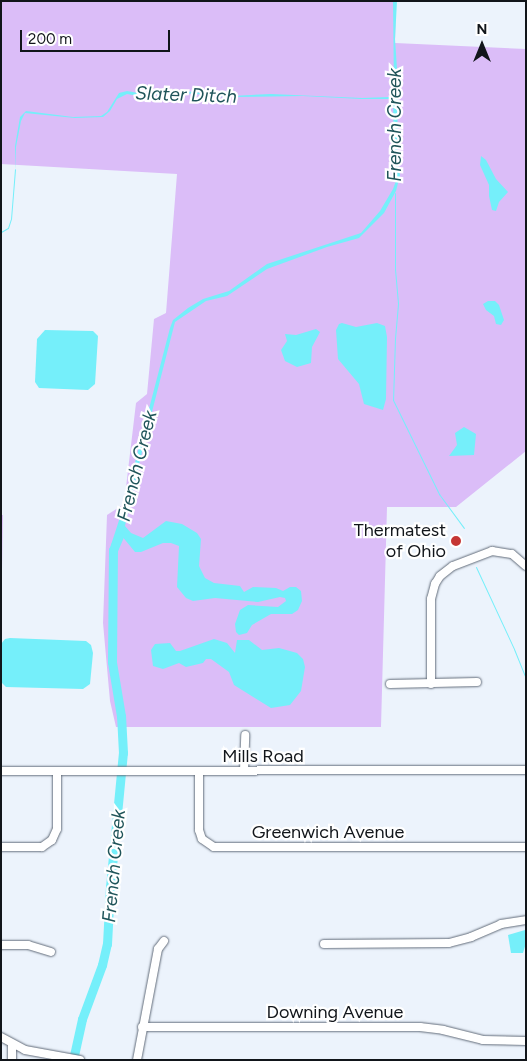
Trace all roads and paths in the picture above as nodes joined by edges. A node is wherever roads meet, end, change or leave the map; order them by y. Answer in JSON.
{"nodes":[{"id":1,"x":526,"y":566,"type":"edge"},
{"id":2,"x":477,"y":682,"type":"dead end"},
{"id":3,"x":390,"y":684,"type":"dead end"},
{"id":4,"x":431,"y":684,"type":"junction"},
{"id":5,"x":244,"y":735,"type":"dead end"},
{"id":6,"x":526,"y":770,"type":"edge"},
{"id":7,"x":1,"y":771,"type":"edge"},
{"id":8,"x":57,"y":771,"type":"junction"},
{"id":9,"x":199,"y":771,"type":"junction"},
{"id":10,"x":244,"y":771,"type":"junction"},
{"id":11,"x":1,"y":847,"type":"edge"},
{"id":12,"x":526,"y":847,"type":"edge"},
{"id":13,"x":526,"y":920,"type":"edge"},
{"id":14,"x":164,"y":941,"type":"dead end"},
{"id":15,"x":324,"y":944,"type":"dead end"},
{"id":16,"x":1,"y":945,"type":"edge"},
{"id":17,"x":51,"y":952,"type":"dead end"},
{"id":18,"x":142,"y":1027,"type":"junction"},
{"id":19,"x":1,"y":1036,"type":"edge"},
{"id":20,"x":526,"y":1041,"type":"edge"},
{"id":21,"x":12,"y":1044,"type":"junction"},
{"id":22,"x":12,"y":1060,"type":"edge"},
{"id":23,"x":80,"y":1060,"type":"edge"},
{"id":24,"x":137,"y":1060,"type":"edge"}],
"edges":[{"from":1,"to":4,"type":"street"},
{"from":2,"to":4,"type":"street"},
{"from":3,"to":4,"type":"street"},
{"from":5,"to":10,"type":"street"},
{"from":6,"to":10,"type":"street","name":"Mills Road"},
{"from":7,"to":8,"type":"street","name":"Mills Road"},
{"from":8,"to":9,"type":"street","name":"Mills Road"},
{"from":8,"to":11,"type":"street"},
{"from":9,"to":10,"type":"street","name":"Mills Road"},
{"from":9,"to":12,"type":"street","name":"Greenwich Avenue"},
{"from":13,"to":15,"type":"street"},
{"from":14,"to":18,"type":"street"},
{"from":16,"to":17,"type":"street"},
{"from":18,"to":20,"type":"street","name":"Downing Avenue"},
{"from":18,"to":24,"type":"street"},
{"from":19,"to":21,"type":"street"},
{"from":21,"to":22,"type":"street"},
{"from":21,"to":23,"type":"street"}]}
